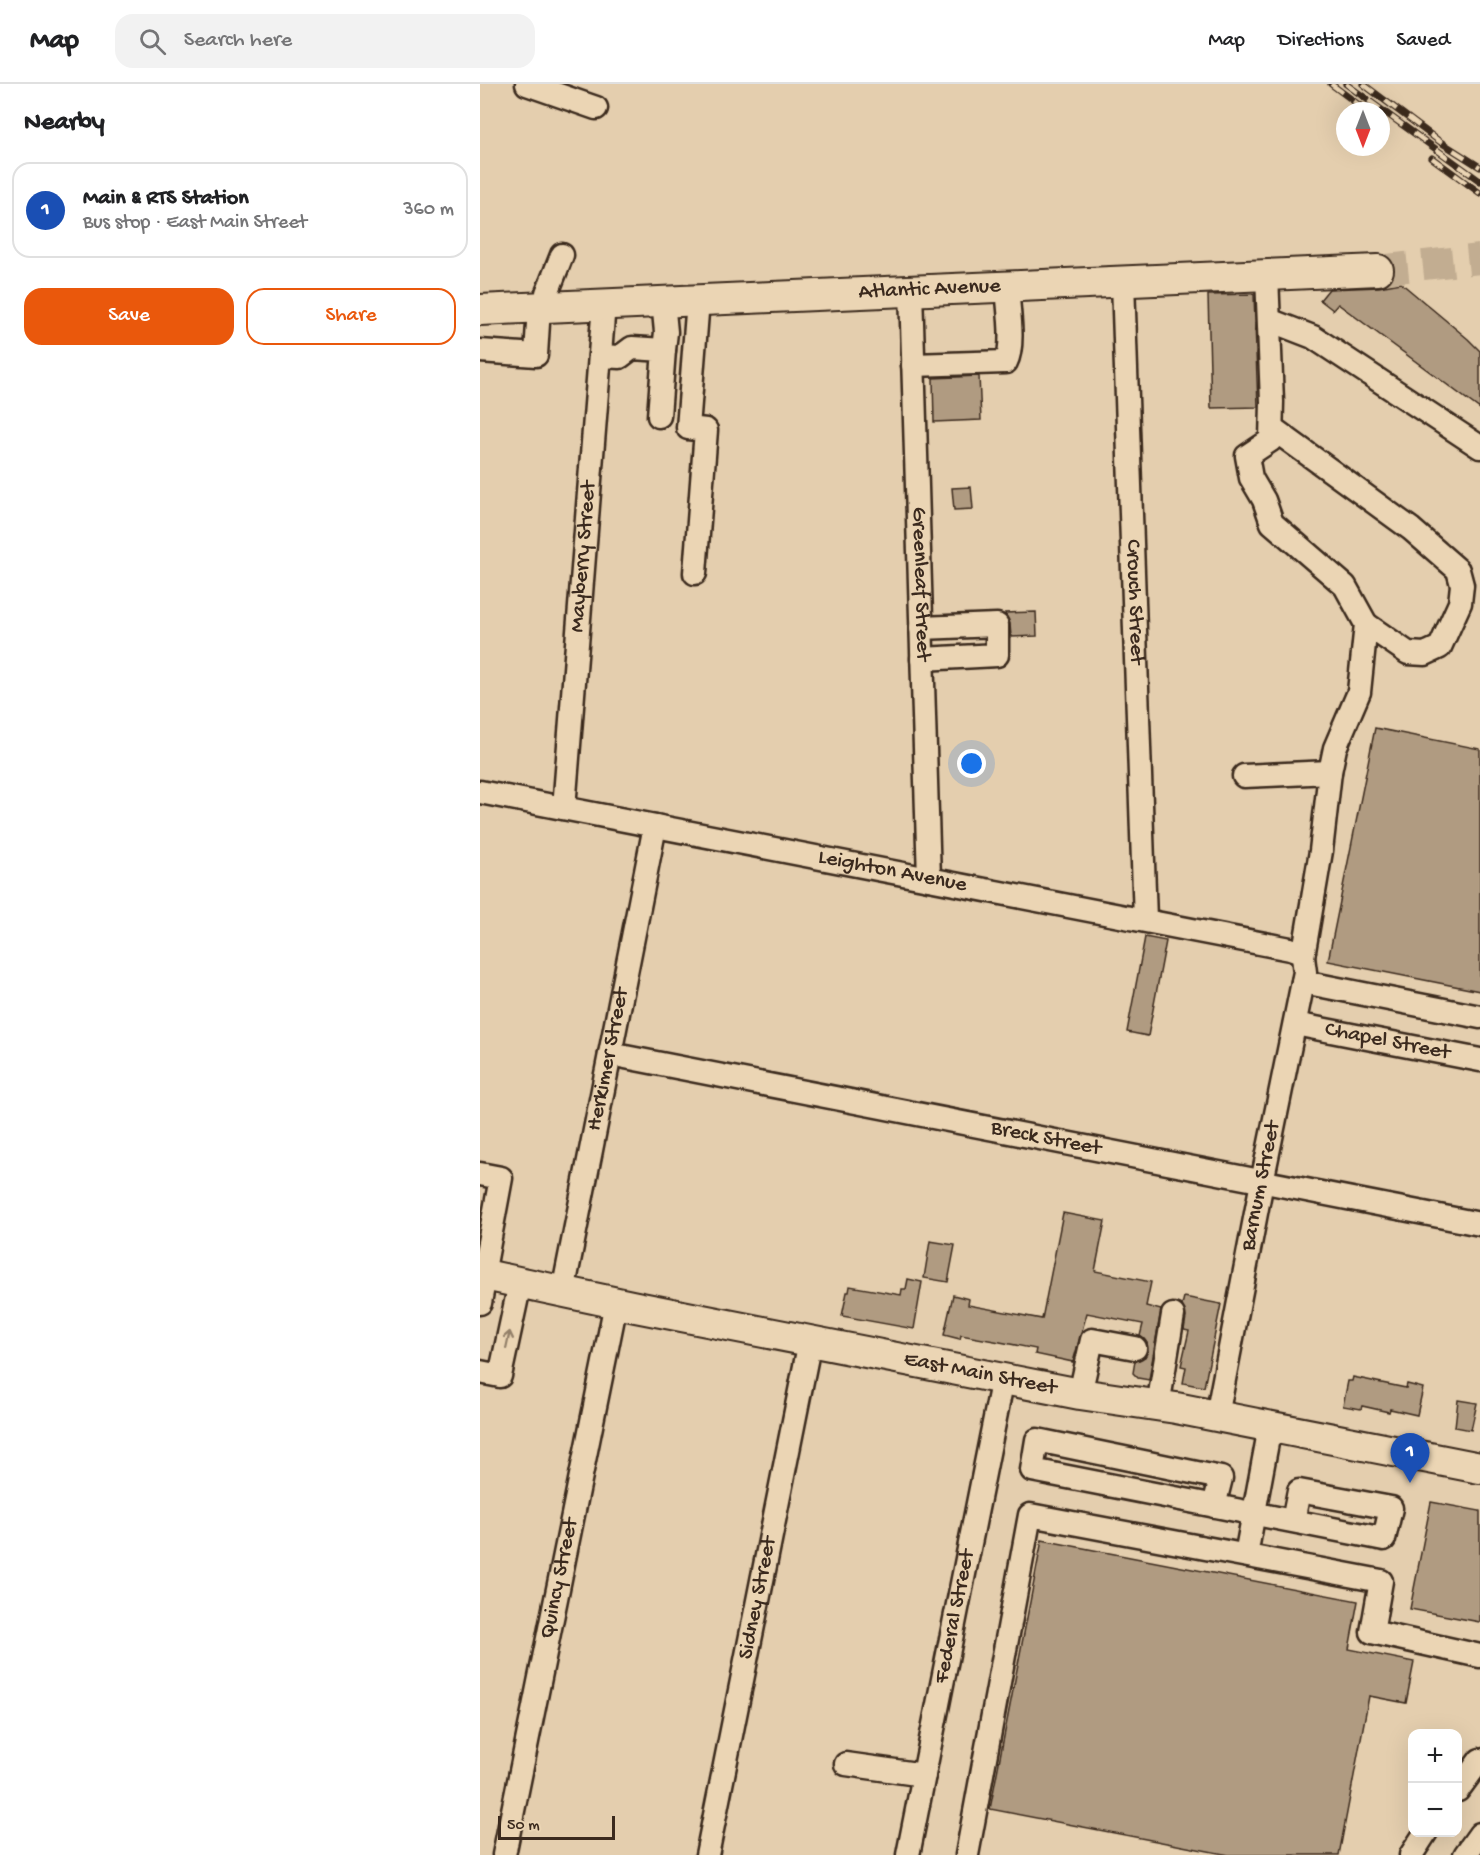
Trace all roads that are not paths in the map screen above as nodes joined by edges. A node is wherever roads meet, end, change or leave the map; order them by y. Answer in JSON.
{"nodes":[{"id":1,"x":527,"y":84,"type":"edge"},
{"id":2,"x":596,"y":108,"type":"dead end"},
{"id":3,"x":562,"y":255,"type":"dead end"},
{"id":4,"x":1378,"y":270,"type":"tunnel mouth"},
{"id":5,"x":1267,"y":275,"type":"junction"},
{"id":6,"x":1123,"y":282,"type":"junction"},
{"id":7,"x":1007,"y":286,"type":"junction"},
{"id":8,"x":911,"y":290,"type":"junction"},
{"id":9,"x":698,"y":300,"type":"junction"},
{"id":10,"x":663,"y":302,"type":"junction"},
{"id":11,"x":604,"y":304,"type":"junction"},
{"id":12,"x":544,"y":307,"type":"junction"},
{"id":13,"x":480,"y":310,"type":"edge"},
{"id":14,"x":1269,"y":320,"type":"junction"},
{"id":15,"x":664,"y":350,"type":"junction"},
{"id":16,"x":480,"y":351,"type":"edge"},
{"id":17,"x":600,"y":356,"type":"junction"},
{"id":18,"x":913,"y":365,"type":"junction"},
{"id":19,"x":659,"y":416,"type":"dead end"},
{"id":20,"x":1272,"y":428,"type":"junction"},
{"id":21,"x":1480,"y":447,"type":"edge"},
{"id":22,"x":695,"y":573,"type":"dead end"},
{"id":23,"x":1366,"y":624,"type":"junction"},
{"id":24,"x":921,"y":628,"type":"junction"},
{"id":25,"x":922,"y":659,"type":"junction"},
{"id":26,"x":1330,"y":771,"type":"junction"},
{"id":27,"x":1244,"y":776,"type":"dead end"},
{"id":28,"x":480,"y":792,"type":"edge"},
{"id":29,"x":564,"y":808,"type":"junction"},
{"id":30,"x":655,"y":826,"type":"junction"},
{"id":31,"x":929,"y":879,"type":"junction"},
{"id":32,"x":1145,"y":920,"type":"junction"},
{"id":33,"x":1303,"y":957,"type":"junction"},
{"id":34,"x":1303,"y":982,"type":"junction"},
{"id":35,"x":1480,"y":1017,"type":"edge"},
{"id":36,"x":1295,"y":1024,"type":"junction"},
{"id":37,"x":610,"y":1054,"type":"junction"},
{"id":38,"x":1480,"y":1060,"type":"edge"},
{"id":39,"x":480,"y":1174,"type":"edge"},
{"id":40,"x":1262,"y":1182,"type":"junction"},
{"id":41,"x":1480,"y":1224,"type":"edge"},
{"id":42,"x":482,"y":1282,"type":"edge"},
{"id":43,"x":520,"y":1283,"type":"junction"},
{"id":44,"x":562,"y":1292,"type":"junction"},
{"id":45,"x":616,"y":1303,"type":"junction"},
{"id":46,"x":1173,"y":1315,"type":"dead end"},
{"id":47,"x":810,"y":1341,"type":"junction"},
{"id":48,"x":1135,"y":1348,"type":"dead end"},
{"id":49,"x":480,"y":1372,"type":"edge"},
{"id":50,"x":1003,"y":1378,"type":"junction"},
{"id":51,"x":1080,"y":1394,"type":"junction"},
{"id":52,"x":1158,"y":1406,"type":"junction"},
{"id":53,"x":1217,"y":1416,"type":"junction"},
{"id":54,"x":1270,"y":1427,"type":"junction"},
{"id":55,"x":1480,"y":1468,"type":"edge"},
{"id":56,"x":1214,"y":1506,"type":"junction"},
{"id":57,"x":1254,"y":1514,"type":"junction"},
{"id":58,"x":1293,"y":1521,"type":"dead end"},
{"id":59,"x":1247,"y":1546,"type":"junction"},
{"id":60,"x":1480,"y":1656,"type":"edge"},
{"id":61,"x":1480,"y":1760,"type":"edge"},
{"id":62,"x":846,"y":1764,"type":"dead end"},
{"id":63,"x":924,"y":1775,"type":"junction"},
{"id":64,"x":1462,"y":1785,"type":"edge"},
{"id":65,"x":1480,"y":1833,"type":"edge"},
{"id":66,"x":1423,"y":1837,"type":"edge"},
{"id":67,"x":504,"y":1855,"type":"edge"},
{"id":68,"x":707,"y":1855,"type":"edge"},
{"id":69,"x":908,"y":1855,"type":"edge"},
{"id":70,"x":967,"y":1855,"type":"edge"},
{"id":71,"x":1411,"y":1855,"type":"edge"},
{"id":72,"x":1465,"y":1855,"type":"edge"}],
"edges":[{"from":1,"to":2,"type":"street"},
{"from":3,"to":12,"type":"street"},
{"from":4,"to":5,"type":"main road","name":"Atlantic Avenue"},
{"from":5,"to":6,"type":"main road","name":"Atlantic Avenue"},
{"from":5,"to":14,"type":"street"},
{"from":6,"to":7,"type":"main road","name":"Atlantic Avenue"},
{"from":6,"to":32,"type":"street","name":"Crouch Street"},
{"from":7,"to":8,"type":"main road","name":"Atlantic Avenue"},
{"from":7,"to":18,"type":"street"},
{"from":8,"to":9,"type":"main road","name":"Atlantic Avenue"},
{"from":8,"to":18,"type":"street","name":"Greenleaf Street"},
{"from":9,"to":10,"type":"main road","name":"Atlantic Avenue"},
{"from":9,"to":22,"type":"street"},
{"from":10,"to":11,"type":"main road","name":"Atlantic Avenue"},
{"from":10,"to":15,"type":"street"},
{"from":11,"to":12,"type":"main road","name":"Atlantic Avenue"},
{"from":11,"to":17,"type":"street","name":"Mayberry Street"},
{"from":12,"to":13,"type":"main road","name":"Atlantic Avenue"},
{"from":12,"to":16,"type":"street"},
{"from":14,"to":20,"type":"street"},
{"from":14,"to":21,"type":"street"},
{"from":15,"to":17,"type":"street"},
{"from":15,"to":19,"type":"street"},
{"from":17,"to":29,"type":"street","name":"Mayberry Street"},
{"from":18,"to":24,"type":"street","name":"Greenleaf Street"},
{"from":20,"to":23,"type":"street"},
{"from":20,"to":23,"type":"street"},
{"from":23,"to":26,"type":"street","name":"Barnum Street"},
{"from":24,"to":25,"type":"street","name":"Greenleaf Street"},
{"from":24,"to":25,"type":"street"},
{"from":25,"to":31,"type":"street","name":"Greenleaf Street"},
{"from":26,"to":27,"type":"street"},
{"from":26,"to":33,"type":"street","name":"Barnum Street"},
{"from":28,"to":29,"type":"street","name":"Leighton Avenue"},
{"from":29,"to":30,"type":"street","name":"Leighton Avenue"},
{"from":30,"to":31,"type":"street","name":"Leighton Avenue"},
{"from":30,"to":37,"type":"street","name":"Herkimer Street"},
{"from":31,"to":32,"type":"street","name":"Leighton Avenue"},
{"from":32,"to":33,"type":"street","name":"Leighton Avenue"},
{"from":33,"to":34,"type":"street","name":"Barnum Street"},
{"from":34,"to":35,"type":"street"},
{"from":34,"to":36,"type":"street","name":"Barnum Street"},
{"from":36,"to":38,"type":"street","name":"Chapel Street"},
{"from":36,"to":40,"type":"street","name":"Barnum Street"},
{"from":37,"to":40,"type":"street","name":"Breck Street"},
{"from":37,"to":44,"type":"street","name":"Herkimer Street"},
{"from":39,"to":42,"type":"street"},
{"from":40,"to":41,"type":"street","name":"Breck Street"},
{"from":40,"to":53,"type":"street","name":"Barnum Street"},
{"from":42,"to":43,"type":"main road","name":"East Main Street"},
{"from":43,"to":44,"type":"main road","name":"East Main Street"},
{"from":49,"to":43,"type":"street","one_way":true},
{"from":44,"to":45,"type":"main road","name":"East Main Street"},
{"from":45,"to":47,"type":"main road","name":"East Main Street"},
{"from":45,"to":67,"type":"street","name":"Quincy Street"},
{"from":46,"to":52,"type":"street"},
{"from":47,"to":50,"type":"main road","name":"East Main Street"},
{"from":47,"to":68,"type":"street","name":"Sidney Street"},
{"from":48,"to":51,"type":"street"},
{"from":50,"to":51,"type":"main road","name":"East Main Street"},
{"from":50,"to":63,"type":"street","name":"Federal Street"},
{"from":51,"to":52,"type":"main road","name":"East Main Street"},
{"from":52,"to":53,"type":"main road","name":"East Main Street"},
{"from":53,"to":54,"type":"main road","name":"East Main Street"},
{"from":54,"to":55,"type":"main road","name":"East Main Street"},
{"from":54,"to":57,"type":"street"},
{"from":56,"to":56,"type":"street"},
{"from":56,"to":57,"type":"street"},
{"from":57,"to":58,"type":"street"},
{"from":57,"to":59,"type":"street"},
{"from":59,"to":60,"type":"street"},
{"from":59,"to":70,"type":"street"},
{"from":61,"to":64,"type":"street"},
{"from":62,"to":63,"type":"street"},
{"from":63,"to":69,"type":"street","name":"Federal Street"},
{"from":65,"to":72,"type":"street"},
{"from":66,"to":71,"type":"street"}]}
